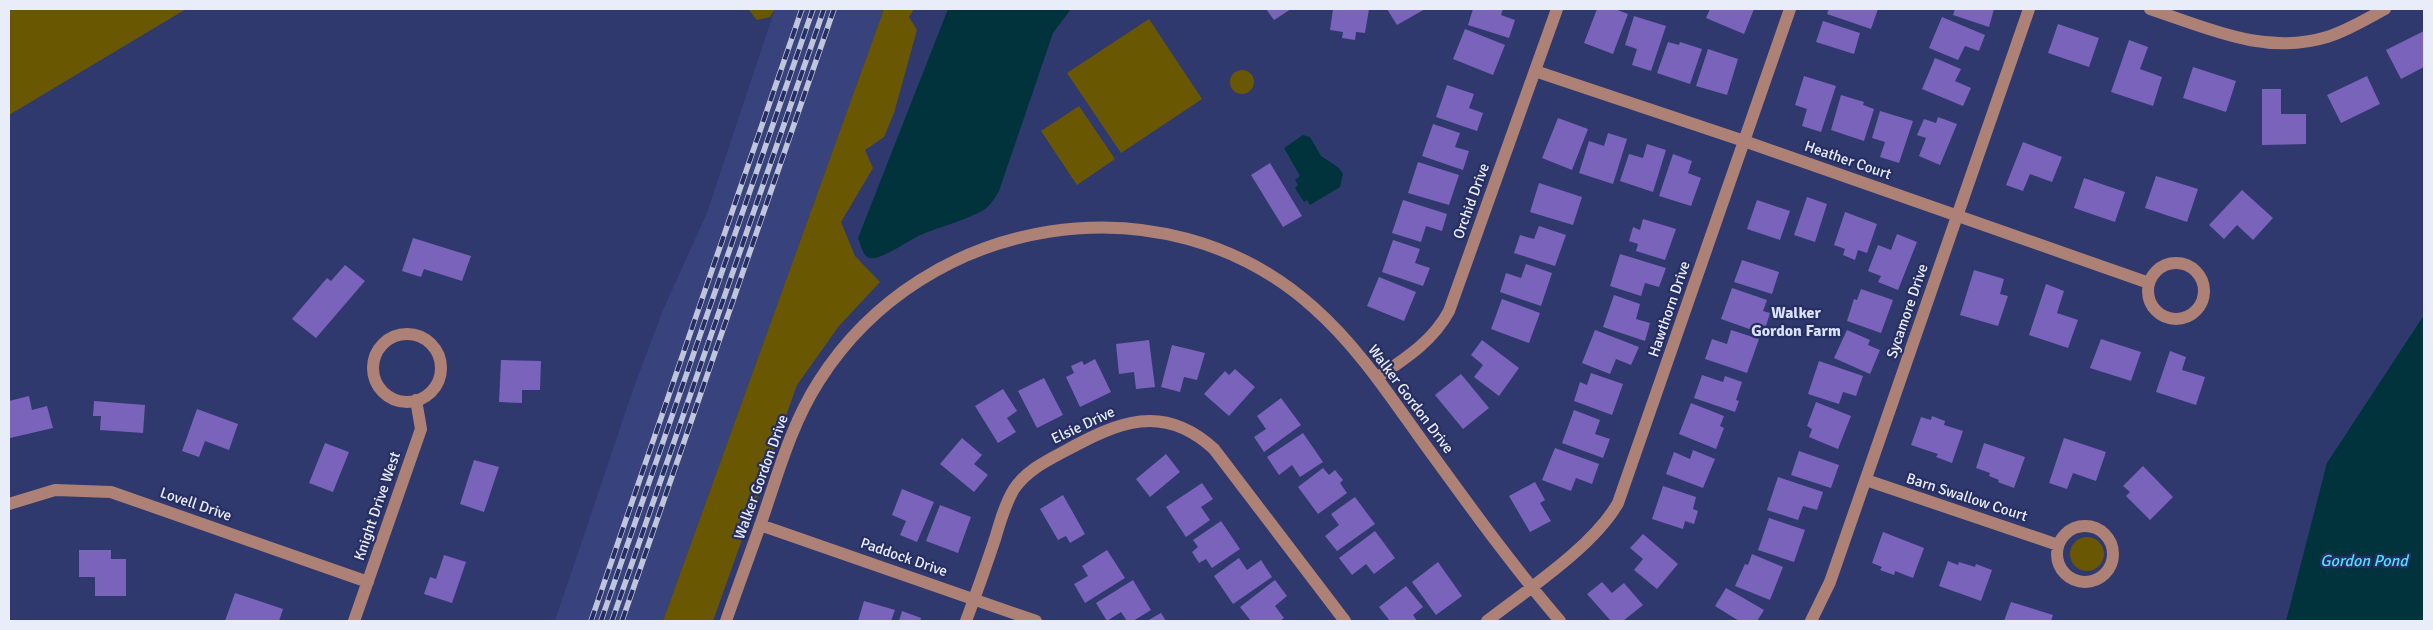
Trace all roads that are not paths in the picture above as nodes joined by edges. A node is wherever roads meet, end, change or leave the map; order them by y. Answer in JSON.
{"nodes":[{"id":1,"x":1557,"y":9,"type":"edge"},
{"id":2,"x":1790,"y":9,"type":"edge"},
{"id":3,"x":2029,"y":9,"type":"edge"},
{"id":4,"x":2150,"y":9,"type":"edge"},
{"id":5,"x":2385,"y":9,"type":"edge"},
{"id":6,"x":1535,"y":70,"type":"junction"},
{"id":7,"x":1744,"y":140,"type":"junction"},
{"id":8,"x":1956,"y":216,"type":"junction"},
{"id":9,"x":2149,"y":283,"type":"junction"},
{"id":10,"x":1378,"y":377,"type":"junction"},
{"id":11,"x":416,"y":400,"type":"junction"},
{"id":12,"x":1866,"y":480,"type":"junction"},
{"id":13,"x":9,"y":504,"type":"edge"},
{"id":14,"x":760,"y":525,"type":"junction"},
{"id":15,"x":2058,"y":545,"type":"junction"},
{"id":16,"x":368,"y":582,"type":"junction"},
{"id":17,"x":1530,"y":587,"type":"junction"},
{"id":18,"x":974,"y":599,"type":"junction"},
{"id":19,"x":354,"y":621,"type":"edge"},
{"id":20,"x":726,"y":621,"type":"edge"},
{"id":21,"x":966,"y":621,"type":"edge"},
{"id":22,"x":1036,"y":621,"type":"edge"},
{"id":23,"x":1345,"y":621,"type":"edge"},
{"id":24,"x":1487,"y":621,"type":"edge"},
{"id":25,"x":1560,"y":621,"type":"edge"},
{"id":26,"x":1811,"y":621,"type":"edge"}],
"edges":[{"from":1,"to":6,"type":"street","name":"Orchid Drive"},
{"from":2,"to":7,"type":"street","name":"Hawthorn Drive"},
{"from":3,"to":8,"type":"street","name":"Sycamore Drive"},
{"from":4,"to":5,"type":"street"},
{"from":6,"to":7,"type":"street","name":"Heather Court"},
{"from":6,"to":10,"type":"street","name":"Orchid Drive"},
{"from":7,"to":8,"type":"street","name":"Heather Court"},
{"from":7,"to":17,"type":"street","name":"Hawthorn Drive"},
{"from":8,"to":9,"type":"street","name":"Heather Court"},
{"from":8,"to":12,"type":"street","name":"Sycamore Drive"},
{"from":9,"to":9,"type":"street"},
{"from":10,"to":14,"type":"street","name":"Walker Gordon Drive"},
{"from":10,"to":17,"type":"street","name":"Walker Gordon Drive"},
{"from":11,"to":11,"type":"street"},
{"from":11,"to":16,"type":"street","name":"Knight Drive West"},
{"from":12,"to":15,"type":"street","name":"Barn Swallow Court"},
{"from":12,"to":26,"type":"street","name":"Sycamore Drive"},
{"from":13,"to":16,"type":"street","name":"Lovell Drive"},
{"from":14,"to":18,"type":"street","name":"Paddock Drive"},
{"from":14,"to":20,"type":"street","name":"Walker Gordon Drive"},
{"from":15,"to":15,"type":"street"},
{"from":16,"to":19,"type":"street","name":"Knight Drive West"},
{"from":17,"to":24,"type":"street","name":"Hawthorn Drive"},
{"from":17,"to":25,"type":"street","name":"Walker Gordon Drive"},
{"from":18,"to":21,"type":"street","name":"Elsie Drive"},
{"from":18,"to":22,"type":"street","name":"Paddock Drive"},
{"from":18,"to":23,"type":"street","name":"Elsie Drive"}]}
